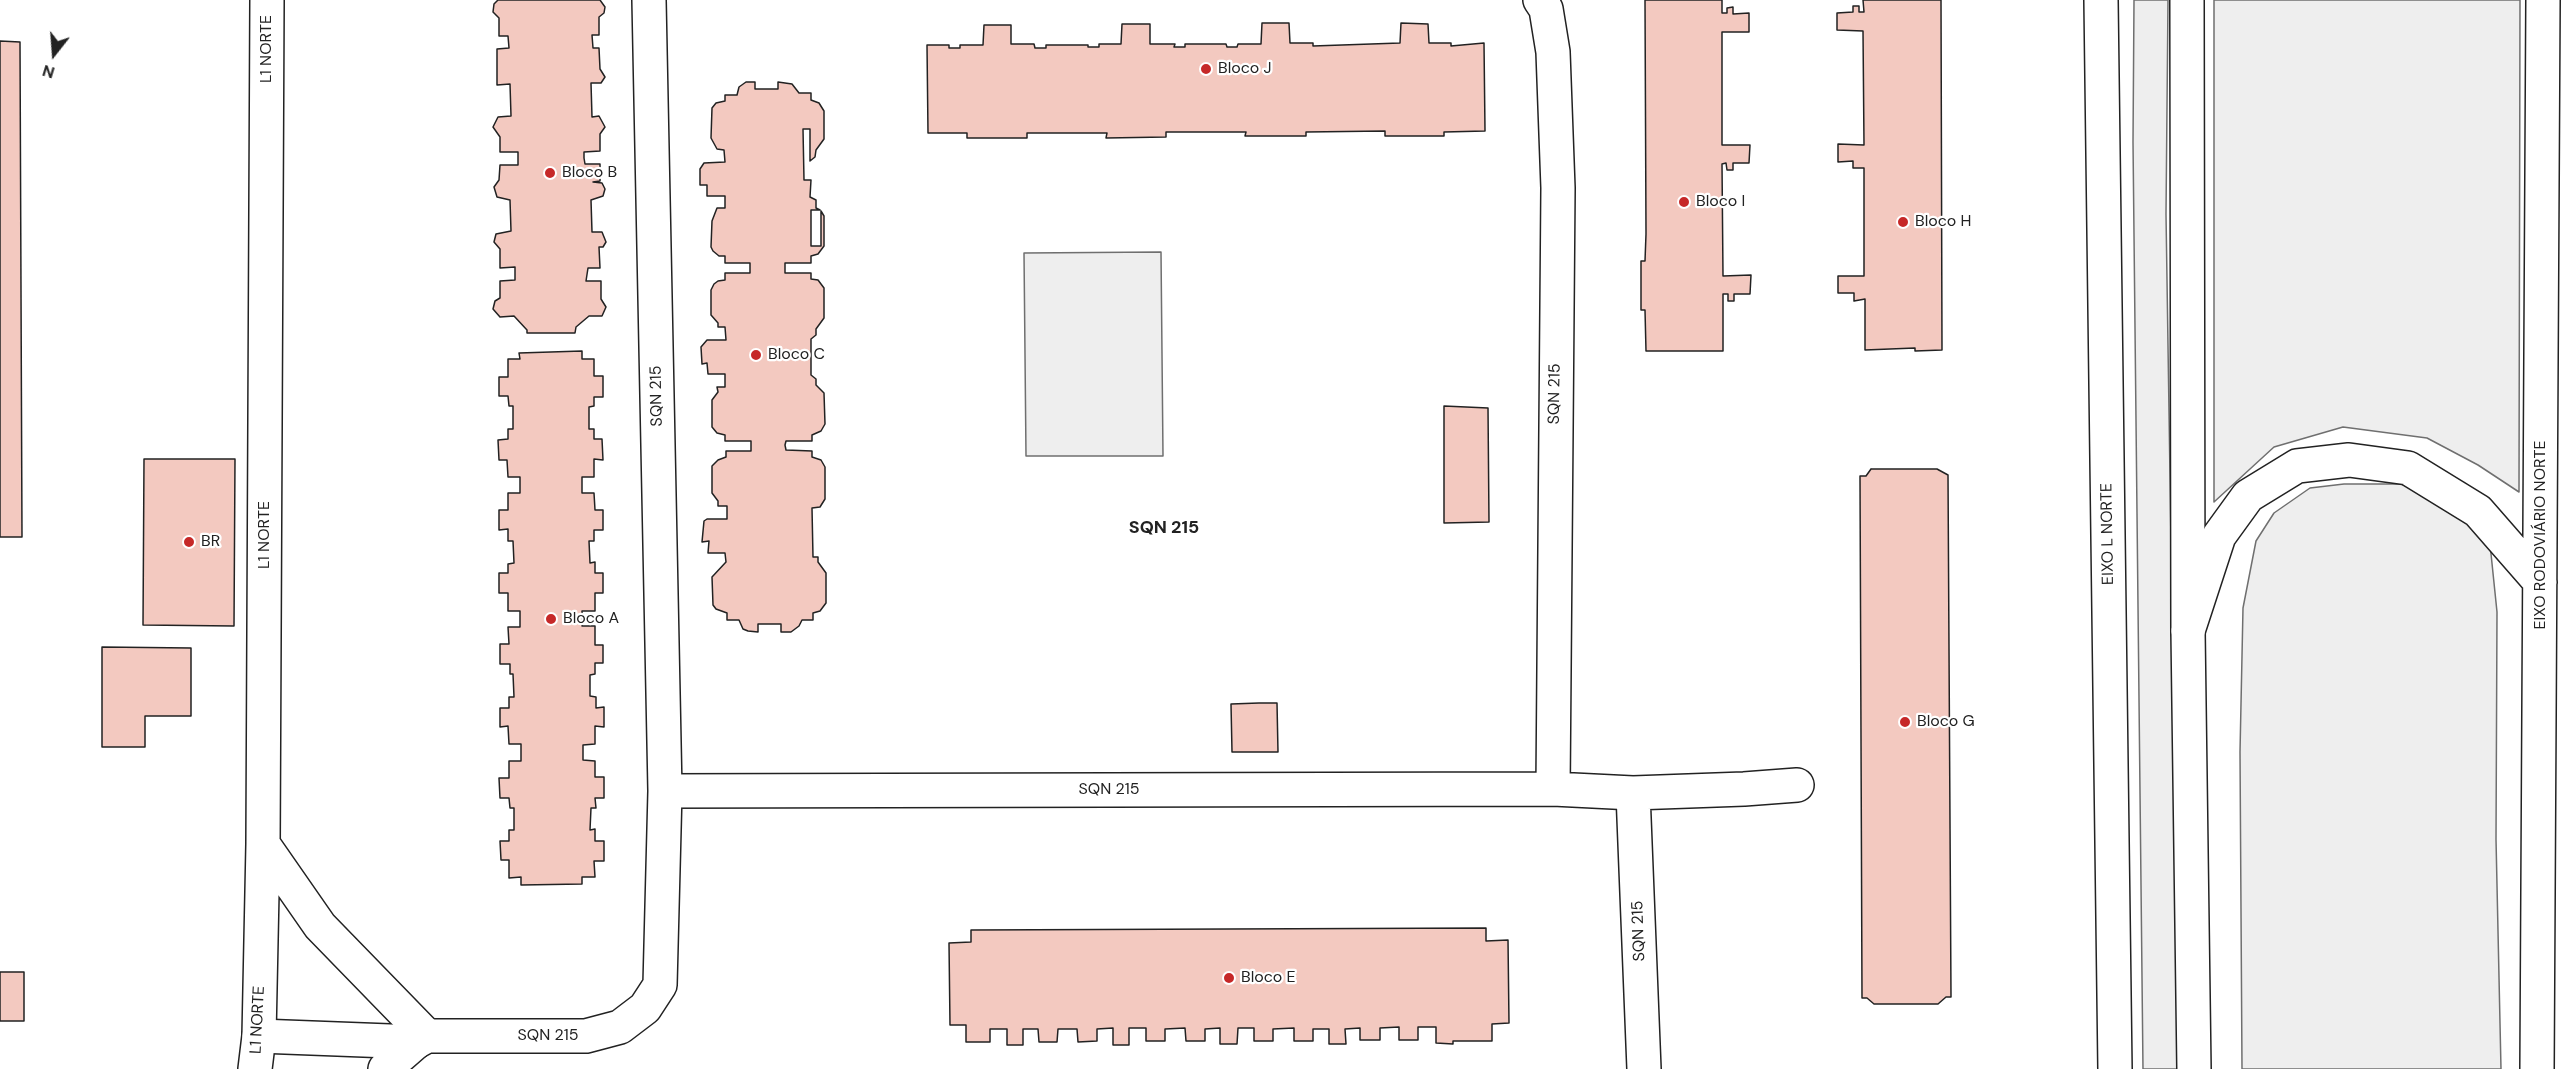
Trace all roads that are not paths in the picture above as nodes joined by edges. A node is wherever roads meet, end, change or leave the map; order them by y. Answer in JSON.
{"nodes":[{"id":1,"x":267,"y":0,"type":"edge"},
{"id":2,"x":649,"y":0,"type":"edge"},
{"id":3,"x":1540,"y":0,"type":"edge"},
{"id":4,"x":2101,"y":0,"type":"edge"},
{"id":5,"x":2187,"y":0,"type":"edge"},
{"id":6,"x":2543,"y":0,"type":"edge"},
{"id":7,"x":2540,"y":582,"type":"junction"},
{"id":8,"x":2188,"y":631,"type":"junction"},
{"id":9,"x":1797,"y":785,"type":"dead end"},
{"id":10,"x":1553,"y":789,"type":"junction"},
{"id":11,"x":665,"y":791,"type":"junction"},
{"id":12,"x":1633,"y":793,"type":"junction"},
{"id":13,"x":263,"y":844,"type":"junction"},
{"id":14,"x":259,"y":1036,"type":"junction"},
{"id":15,"x":422,"y":1039,"type":"junction"},
{"id":16,"x":255,"y":1069,"type":"edge"},
{"id":17,"x":385,"y":1069,"type":"edge"},
{"id":18,"x":1644,"y":1069,"type":"edge"},
{"id":19,"x":2115,"y":1069,"type":"edge"},
{"id":20,"x":2194,"y":1069,"type":"edge"},
{"id":21,"x":2537,"y":1069,"type":"edge"}],
"edges":[{"from":1,"to":13,"type":"main road","name":"L1 NORTE"},
{"from":2,"to":11,"type":"main road","name":"SQN 215"},
{"from":3,"to":10,"type":"main road","name":"SQN 215"},
{"from":4,"to":19,"type":"main road","name":"EIXO L NORTE"},
{"from":5,"to":8,"type":"main road"},
{"from":6,"to":7,"type":"main road","name":"EIXO RODOVIÁRIO NORTE"},
{"from":7,"to":8,"type":"main road"},
{"from":7,"to":21,"type":"main road","name":"EIXO RODOVIÁRIO NORTE"},
{"from":8,"to":20,"type":"main road"},
{"from":9,"to":12,"type":"main road","name":"SQN 215"},
{"from":10,"to":11,"type":"main road","name":"SQN 215"},
{"from":10,"to":12,"type":"main road","name":"SQN 215"},
{"from":11,"to":15,"type":"main road","name":"SQN 215"},
{"from":12,"to":18,"type":"main road","name":"SQN 215"},
{"from":13,"to":14,"type":"main road","name":"L1 NORTE"},
{"from":13,"to":15,"type":"main road"},
{"from":14,"to":15,"type":"main road","name":"SQN 215"},
{"from":14,"to":16,"type":"main road","name":"L1 NORTE"},
{"from":15,"to":17,"type":"main road"}]}
